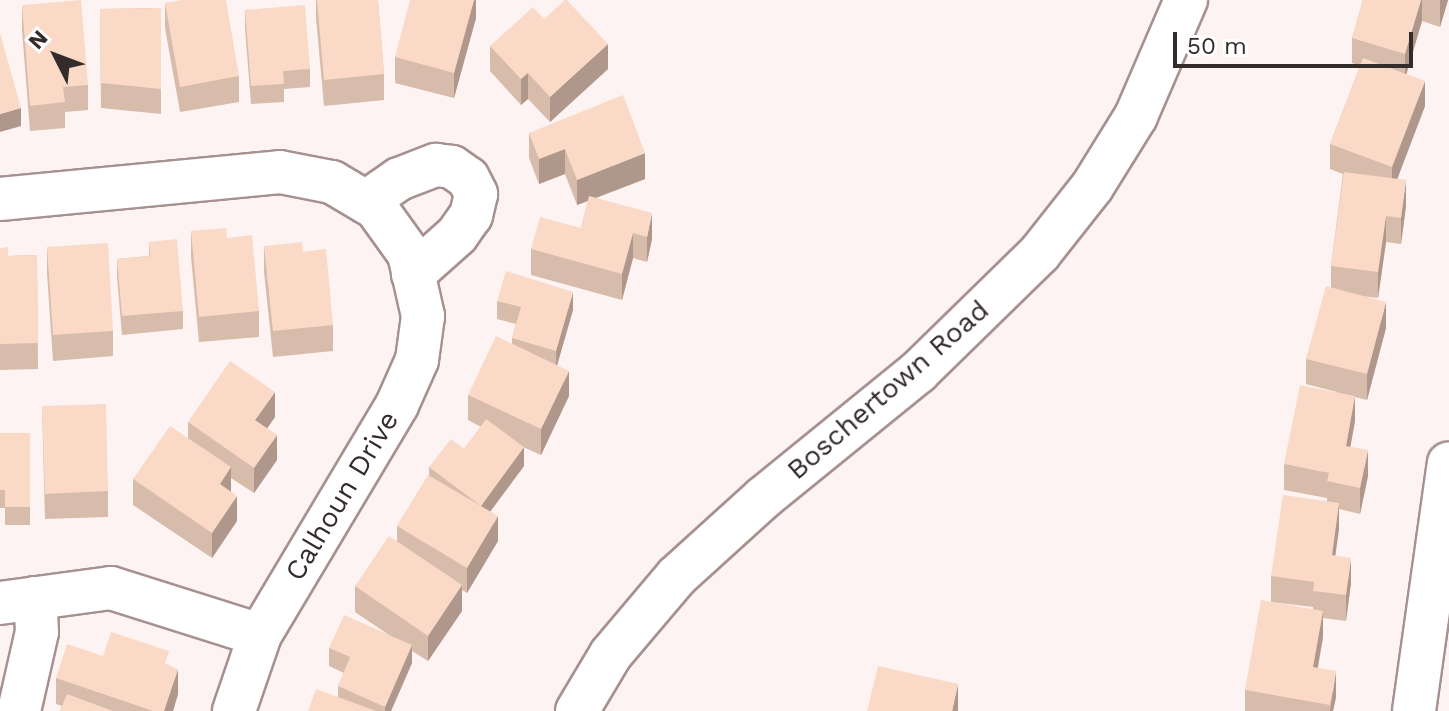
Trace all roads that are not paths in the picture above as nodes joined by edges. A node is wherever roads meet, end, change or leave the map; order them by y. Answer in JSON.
{"nodes":[{"id":1,"x":1186,"y":0,"type":"edge"},
{"id":2,"x":0,"y":199,"type":"edge"},
{"id":3,"x":366,"y":202,"type":"junction"},
{"id":4,"x":413,"y":274,"type":"junction"},
{"id":5,"x":1449,"y":463,"type":"edge"},
{"id":6,"x":18,"y":600,"type":"edge"},
{"id":7,"x":260,"y":635,"type":"junction"},
{"id":8,"x":19,"y":711,"type":"edge"},
{"id":9,"x":234,"y":711,"type":"edge"},
{"id":10,"x":577,"y":711,"type":"edge"},
{"id":11,"x":1414,"y":711,"type":"edge"}],
"edges":[{"from":1,"to":10,"type":"street","name":"Boschertown Road"},
{"from":2,"to":3,"type":"street","name":"Calhoun Drive"},
{"from":3,"to":4,"type":"street","name":"Calhoun Drive"},
{"from":3,"to":4,"type":"street"},
{"from":4,"to":7,"type":"street","name":"Calhoun Drive"},
{"from":5,"to":11,"type":"street"},
{"from":6,"to":7,"type":"street"},
{"from":6,"to":8,"type":"street"},
{"from":7,"to":9,"type":"street","name":"Calhoun Drive"}]}
